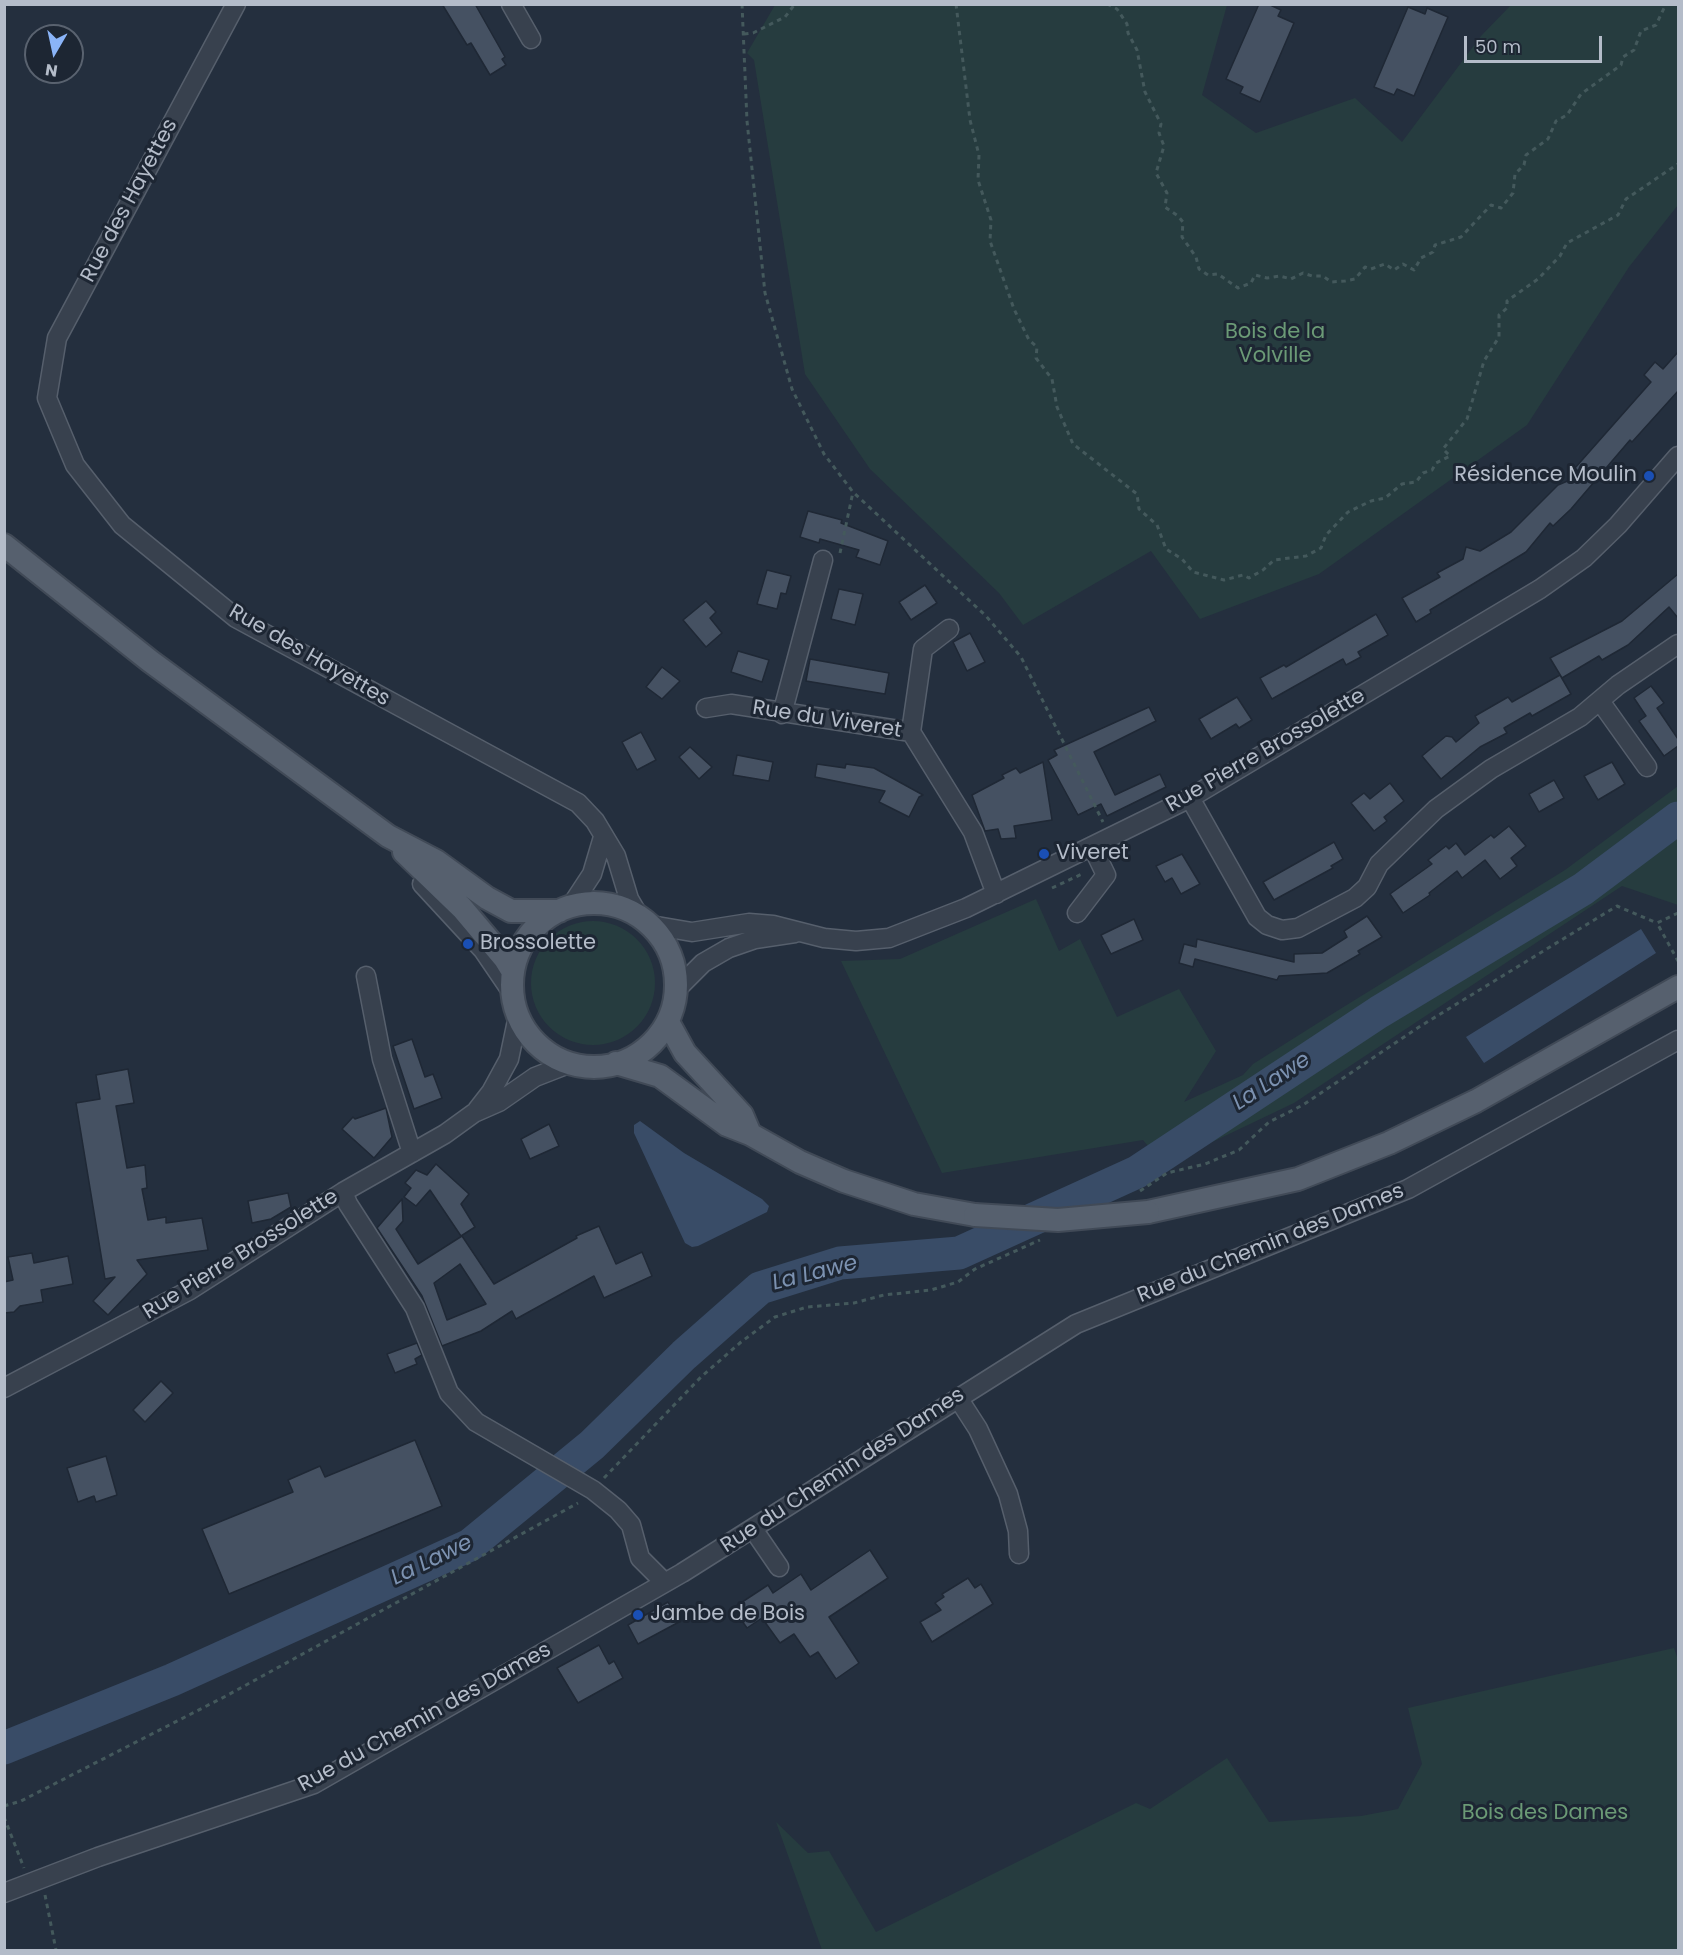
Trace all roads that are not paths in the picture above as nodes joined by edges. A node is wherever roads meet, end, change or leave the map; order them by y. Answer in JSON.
{"nodes":[{"id":1,"x":236,"y":4,"type":"edge"},
{"id":2,"x":511,"y":4,"type":"edge"},
{"id":3,"x":531,"y":39,"type":"dead end"},
{"id":4,"x":1678,"y":456,"type":"edge"},
{"id":5,"x":4,"y":545,"type":"edge"},
{"id":6,"x":823,"y":560,"type":"road end"},
{"id":7,"x":949,"y":629,"type":"dead end"},
{"id":8,"x":1678,"y":644,"type":"edge"},
{"id":9,"x":1600,"y":701,"type":"junction"},
{"id":10,"x":706,"y":708,"type":"dead end"},
{"id":11,"x":782,"y":714,"type":"junction"},
{"id":12,"x":911,"y":732,"type":"junction"},
{"id":13,"x":1647,"y":767,"type":"dead end"},
{"id":14,"x":1190,"y":798,"type":"junction"},
{"id":15,"x":388,"y":836,"type":"junction"},
{"id":16,"x":603,"y":837,"type":"junction"},
{"id":17,"x":1092,"y":846,"type":"junction"},
{"id":18,"x":996,"y":894,"type":"junction"},
{"id":19,"x":565,"y":908,"type":"junction"},
{"id":20,"x":1077,"y":913,"type":"dead end"},
{"id":21,"x":645,"y":920,"type":"junction"},
{"id":22,"x":800,"y":933,"type":"junction"},
{"id":23,"x":366,"y":976,"type":"dead end"},
{"id":24,"x":1678,"y":987,"type":"edge"},
{"id":25,"x":676,"y":990,"type":"junction"},
{"id":26,"x":515,"y":994,"type":"junction"},
{"id":27,"x":670,"y":1017,"type":"junction"},
{"id":28,"x":1678,"y":1040,"type":"edge"},
{"id":29,"x":571,"y":1063,"type":"junction"},
{"id":30,"x":616,"y":1064,"type":"junction"},
{"id":31,"x":474,"y":1113,"type":"junction"},
{"id":32,"x":750,"y":1134,"type":"junction"},
{"id":33,"x":412,"y":1153,"type":"junction"},
{"id":34,"x":785,"y":1155,"type":"junction"},
{"id":35,"x":343,"y":1192,"type":"junction"},
{"id":36,"x":4,"y":1388,"type":"edge"},
{"id":37,"x":958,"y":1398,"type":"junction"},
{"id":38,"x":753,"y":1529,"type":"junction"},
{"id":39,"x":1019,"y":1554,"type":"dead end"},
{"id":40,"x":779,"y":1567,"type":"dead end"},
{"id":41,"x":664,"y":1582,"type":"junction"},
{"id":42,"x":4,"y":1893,"type":"edge"}],
"edges":[{"from":1,"to":16,"type":"street","name":"Rue des Hayettes"},
{"from":2,"to":3,"type":"street"},
{"from":4,"to":14,"type":"street","name":"Rue Pierre Brossolette"},
{"from":5,"to":15,"type":"main road"},
{"from":6,"to":11,"type":"street"},
{"from":7,"to":12,"type":"street"},
{"from":8,"to":9,"type":"street"},
{"from":9,"to":13,"type":"street"},
{"from":9,"to":14,"type":"street"},
{"from":10,"to":11,"type":"street","name":"Rue du Viveret"},
{"from":11,"to":12,"type":"street","name":"Rue du Viveret"},
{"from":12,"to":18,"type":"street","name":"Rue du Viveret"},
{"from":14,"to":17,"type":"street","name":"Rue Pierre Brossolette"},
{"from":15,"to":19,"type":"main road"},
{"from":15,"to":26,"type":"main road"},
{"from":16,"to":19,"type":"street"},
{"from":16,"to":21,"type":"street","name":"Rue des Hayettes"},
{"from":17,"to":18,"type":"street","name":"Rue Pierre Brossolette"},
{"from":17,"to":20,"type":"street"},
{"from":18,"to":22,"type":"street","name":"Rue Pierre Brossolette"},
{"from":19,"to":21,"type":"main road"},
{"from":19,"to":26,"type":"main road"},
{"from":21,"to":22,"type":"street","name":"Rue Pierre Brossolette"},
{"from":21,"to":25,"type":"main road"},
{"from":22,"to":25,"type":"street","name":"Rue Pierre Brossolette"},
{"from":23,"to":33,"type":"street"},
{"from":24,"to":34,"type":"main road","bridge":true},
{"from":25,"to":27,"type":"main road"},
{"from":26,"to":29,"type":"main road"},
{"from":26,"to":31,"type":"street","name":"Rue Pierre Brossolette"},
{"from":27,"to":30,"type":"main road"},
{"from":27,"to":32,"type":"main road"},
{"from":27,"to":34,"type":"street"},
{"from":28,"to":37,"type":"street","name":"Rue du Chemin des Dames"},
{"from":29,"to":30,"type":"main road"},
{"from":29,"to":31,"type":"street","name":"Rue Pierre Brossolette"},
{"from":30,"to":32,"type":"main road"},
{"from":31,"to":33,"type":"street","name":"Rue Pierre Brossolette"},
{"from":32,"to":34,"type":"main road"},
{"from":33,"to":35,"type":"street","name":"Rue Pierre Brossolette"},
{"from":35,"to":36,"type":"street","name":"Rue Pierre Brossolette"},
{"from":35,"to":41,"type":"street"},
{"from":37,"to":38,"type":"street","name":"Rue du Chemin des Dames"},
{"from":37,"to":39,"type":"street"},
{"from":38,"to":40,"type":"street"},
{"from":38,"to":41,"type":"street","name":"Rue du Chemin des Dames"},
{"from":41,"to":42,"type":"street","name":"Rue du Chemin des Dames"}]}
